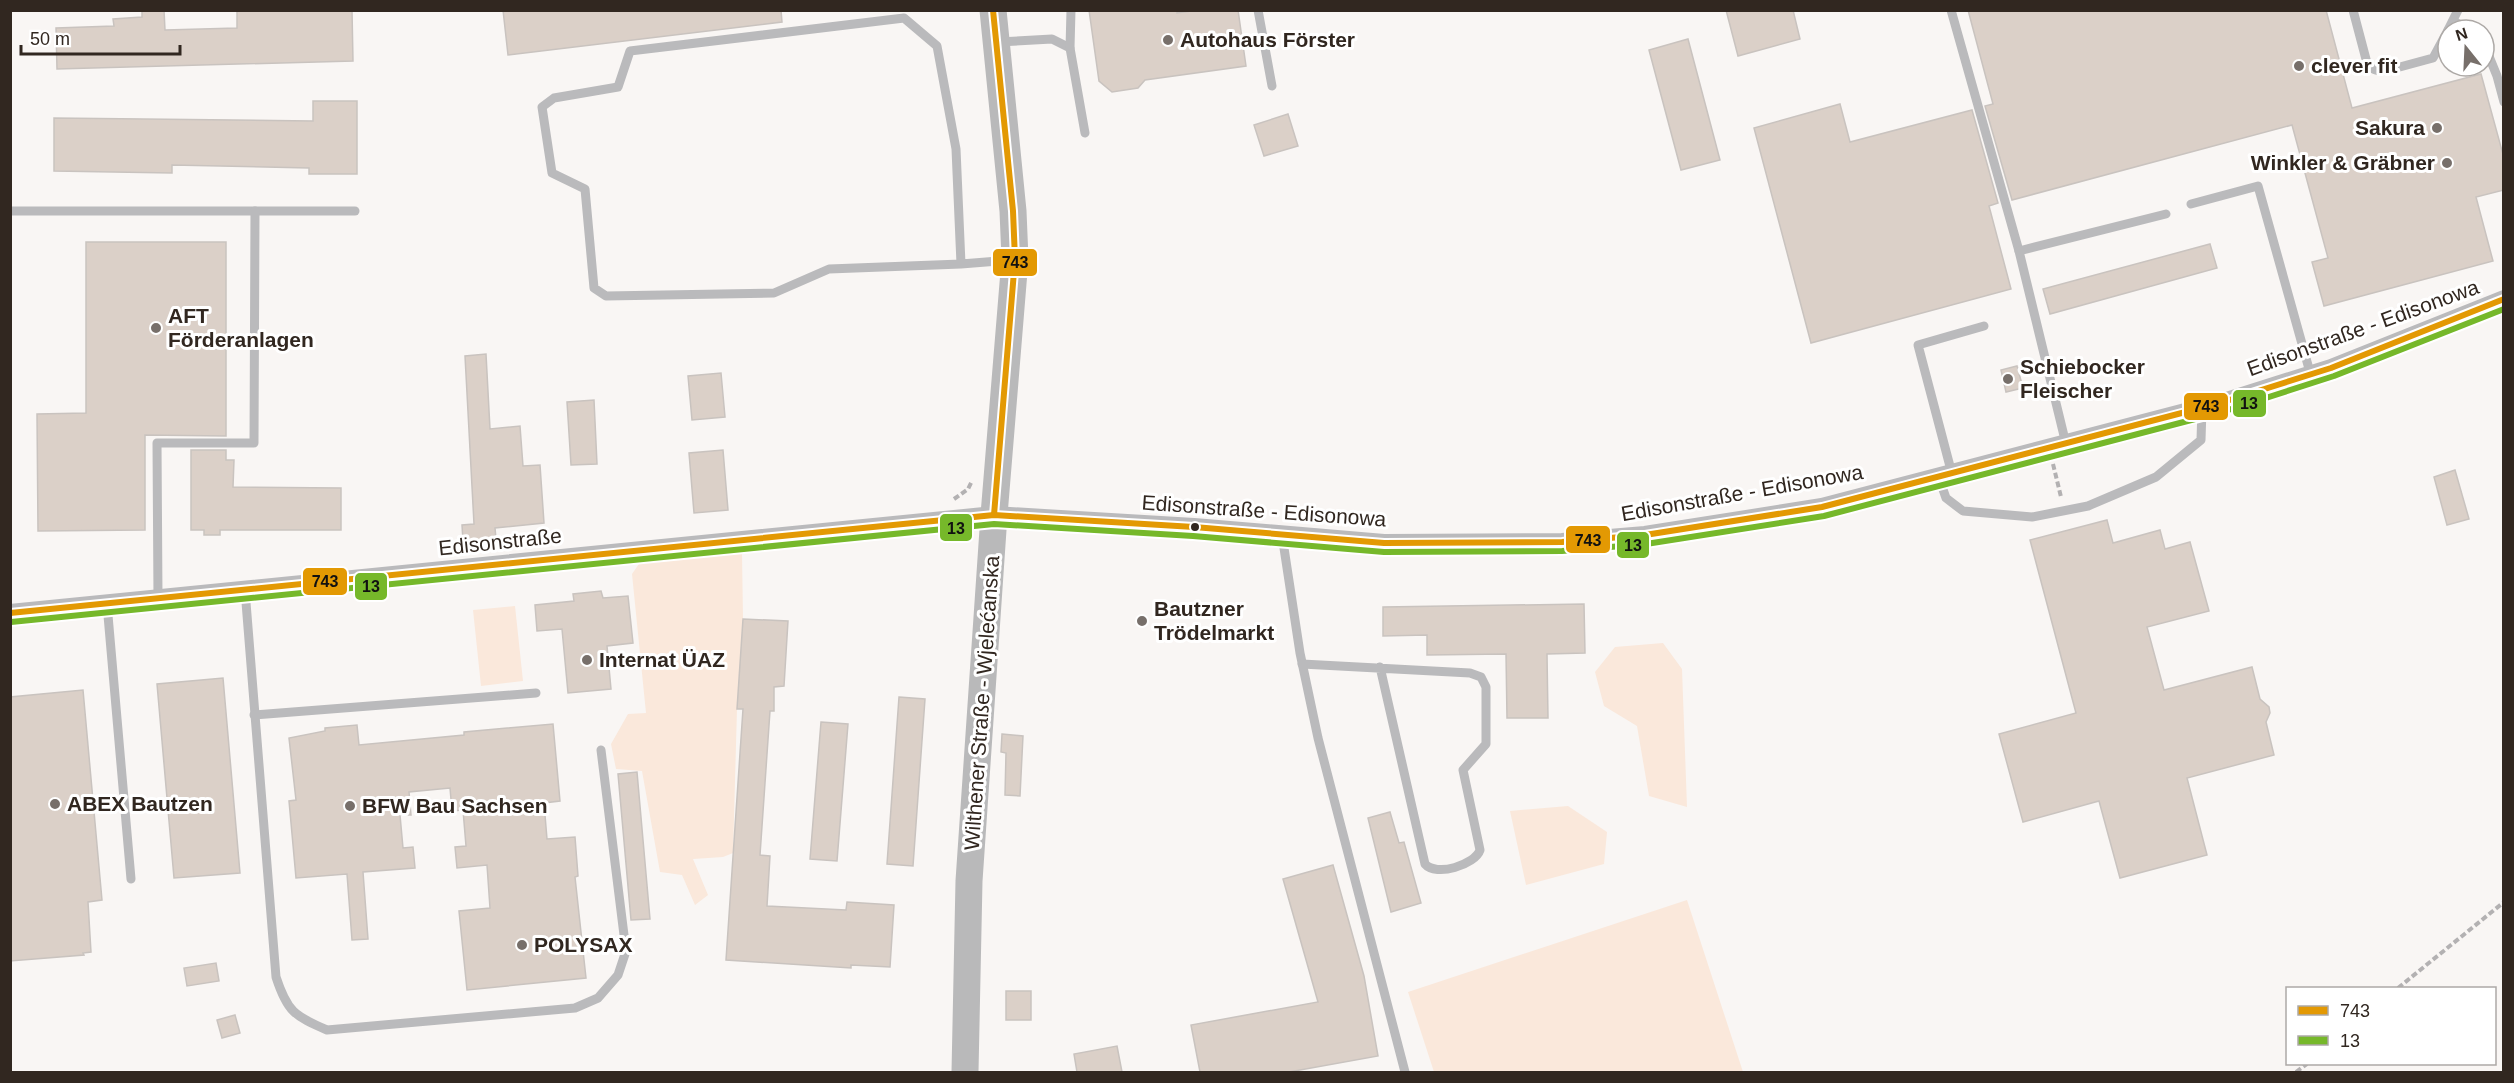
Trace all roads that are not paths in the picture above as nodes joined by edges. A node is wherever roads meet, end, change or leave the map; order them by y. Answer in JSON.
{"nodes":[{"id":1,"x":993,"y":10,"type":"edge"},
{"id":2,"x":1071,"y":10,"type":"edge"},
{"id":3,"x":1258,"y":10,"type":"edge"},
{"id":4,"x":1951,"y":10,"type":"edge"},
{"id":5,"x":2353,"y":10,"type":"edge"},
{"id":6,"x":996,"y":43,"type":"junction"},
{"id":7,"x":1070,"y":48,"type":"junction"},
{"id":8,"x":2436,"y":52,"type":"edge"},
{"id":9,"x":2496,"y":74,"type":"edge"},
{"id":10,"x":1272,"y":86,"type":"dead end"},
{"id":11,"x":2504,"y":102,"type":"edge"},
{"id":12,"x":1084,"y":133,"type":"dead end"},
{"id":13,"x":2191,"y":204,"type":"dead end"},
{"id":14,"x":10,"y":211,"type":"edge"},
{"id":15,"x":255,"y":211,"type":"junction"},
{"id":16,"x":355,"y":211,"type":"dead end"},
{"id":17,"x":2166,"y":214,"type":"dead end"},
{"id":18,"x":2019,"y":252,"type":"junction"},
{"id":19,"x":1015,"y":260,"type":"junction"},
{"id":20,"x":961,"y":264,"type":"junction"},
{"id":21,"x":2504,"y":299,"type":"edge"},
{"id":22,"x":1984,"y":326,"type":"dead end"},
{"id":23,"x":2311,"y":376,"type":"junction"},
{"id":24,"x":2202,"y":408,"type":"junction"},
{"id":25,"x":2058,"y":446,"type":"junction"},
{"id":26,"x":1946,"y":476,"type":"junction"},
{"id":27,"x":994,"y":515,"type":"junction"},
{"id":28,"x":1282,"y":536,"type":"junction"},
{"id":29,"x":245,"y":590,"type":"junction"},
{"id":30,"x":158,"y":598,"type":"junction"},
{"id":31,"x":107,"y":604,"type":"junction"},
{"id":32,"x":10,"y":613,"type":"edge"},
{"id":33,"x":1302,"y":664,"type":"junction"},
{"id":34,"x":1380,"y":667,"type":"junction"},
{"id":35,"x":536,"y":693,"type":"dead end"},
{"id":36,"x":254,"y":715,"type":"junction"},
{"id":37,"x":601,"y":750,"type":"dead end"},
{"id":38,"x":131,"y":879,"type":"dead end"},
{"id":39,"x":964,"y":1072,"type":"edge"},
{"id":40,"x":1405,"y":1072,"type":"edge"}],
"edges":[{"from":1,"to":6,"type":"main road","name":"Wilthener Straße - Wjelećanska"},
{"from":2,"to":7,"type":"lane"},
{"from":3,"to":10,"type":"lane"},
{"from":4,"to":18,"type":"lane"},
{"from":5,"to":8,"type":"lane"},
{"from":6,"to":7,"type":"lane"},
{"from":6,"to":19,"type":"main road","name":"Wilthener Straße - Wjelećanska"},
{"from":7,"to":12,"type":"lane"},
{"from":9,"to":11,"type":"lane"},
{"from":13,"to":23,"type":"lane"},
{"from":14,"to":15,"type":"lane"},
{"from":15,"to":16,"type":"lane"},
{"from":15,"to":30,"type":"lane"},
{"from":17,"to":18,"type":"lane"},
{"from":18,"to":25,"type":"lane"},
{"from":19,"to":20,"type":"lane"},
{"from":19,"to":27,"type":"main road","name":"Wilthener Straße - Wjelećanska"},
{"from":20,"to":20,"type":"lane"},
{"from":21,"to":23,"type":"street","name":"Edisonstraße - Edisonowa"},
{"from":22,"to":26,"type":"lane"},
{"from":23,"to":24,"type":"street","name":"Edisonstraße - Edisonowa"},
{"from":24,"to":25,"type":"street","name":"Edisonstraße - Edisonowa"},
{"from":24,"to":26,"type":"lane"},
{"from":25,"to":26,"type":"street","name":"Edisonstraße - Edisonowa"},
{"from":26,"to":28,"type":"street","name":"Edisonstraße - Edisonowa"},
{"from":27,"to":28,"type":"street","name":"Edisonstraße - Edisonowa"},
{"from":27,"to":29,"type":"street","name":"Edisonstraße"},
{"from":27,"to":39,"type":"main road","name":"Wilthener Straße - Wjelećanska"},
{"from":28,"to":33,"type":"lane"},
{"from":29,"to":30,"type":"street","name":"Edisonstraße"},
{"from":29,"to":36,"type":"lane"},
{"from":30,"to":31,"type":"street","name":"Edisonstraße"},
{"from":31,"to":32,"type":"street","name":"Edisonstraße"},
{"from":31,"to":38,"type":"lane"},
{"from":33,"to":34,"type":"lane"},
{"from":33,"to":40,"type":"lane"},
{"from":34,"to":34,"type":"lane"},
{"from":35,"to":36,"type":"lane"},
{"from":36,"to":37,"type":"lane"}]}
